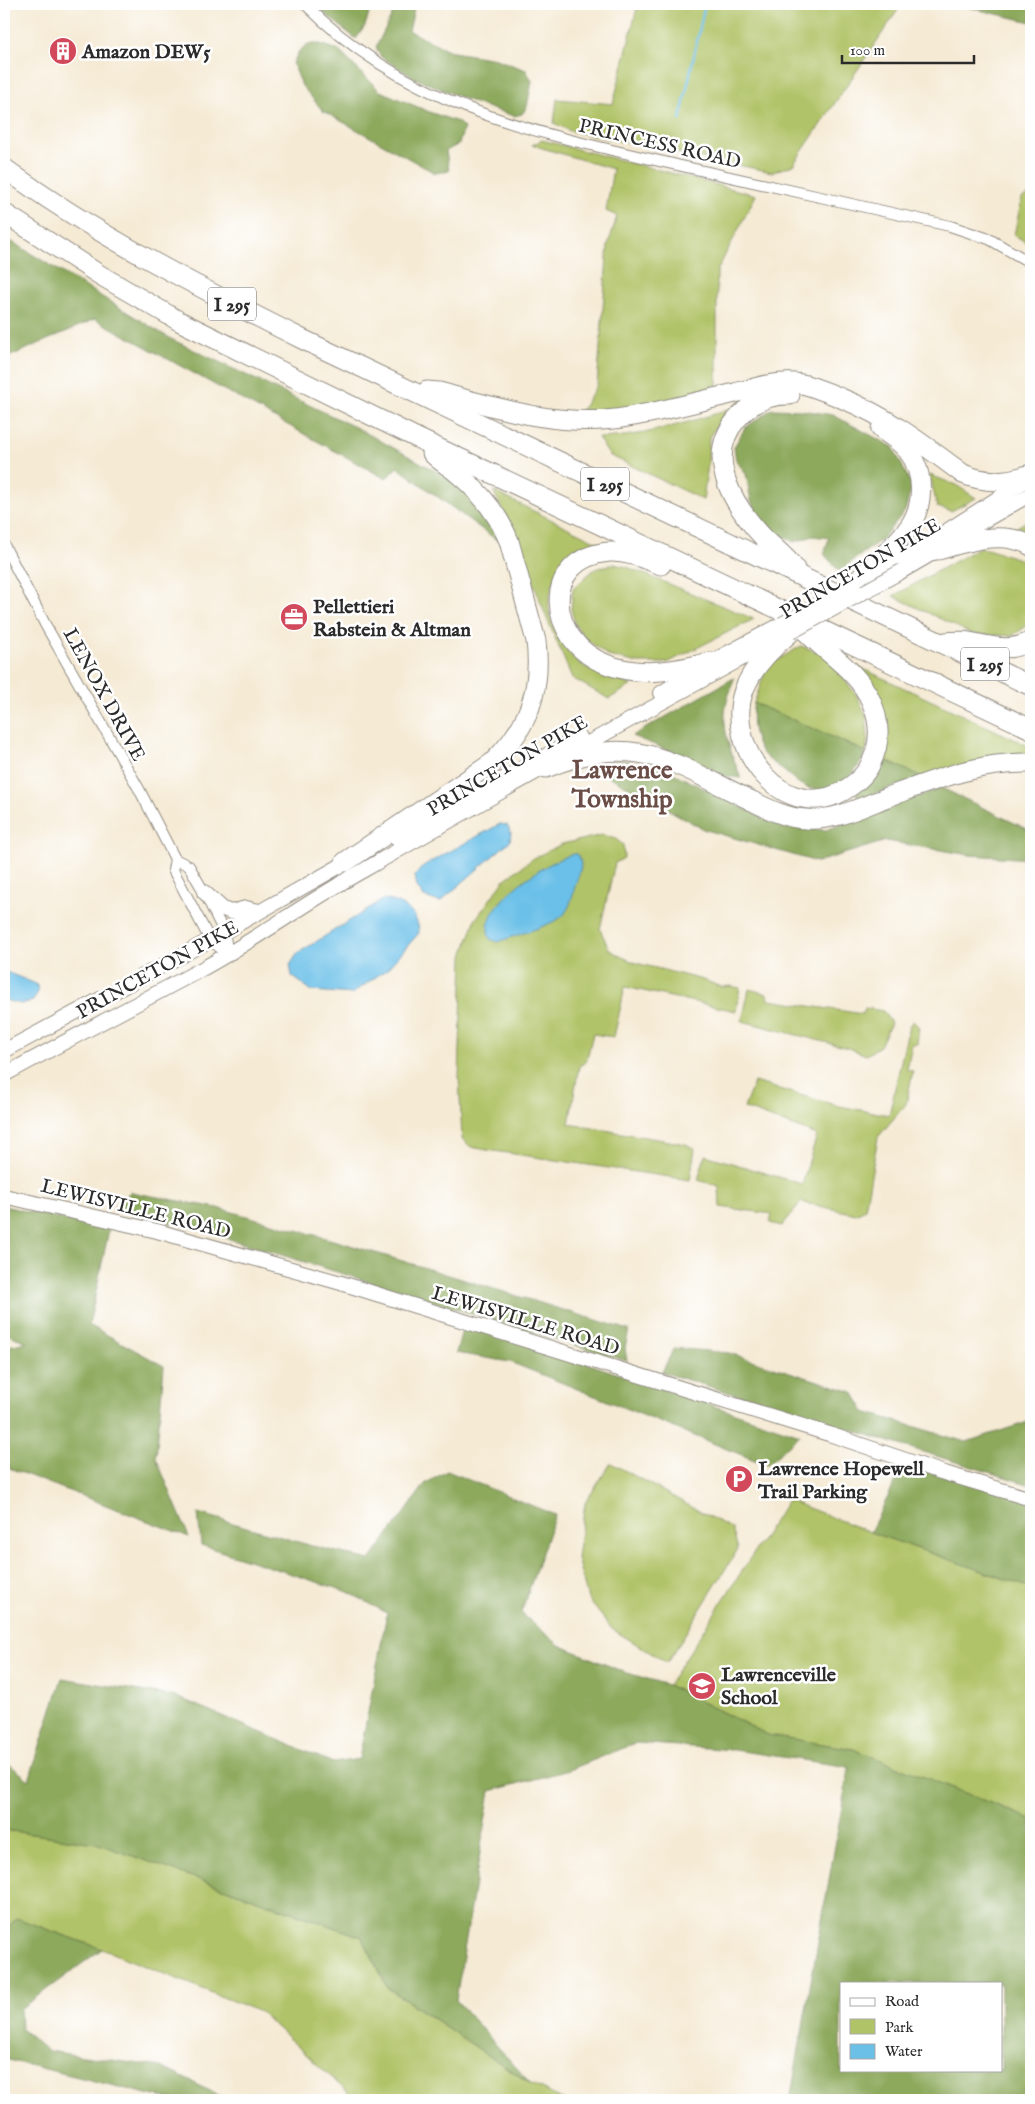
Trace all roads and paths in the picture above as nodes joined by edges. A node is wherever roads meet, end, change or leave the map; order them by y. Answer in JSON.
{"nodes":[{"id":1,"x":305,"y":4,"type":"edge"},
{"id":2,"x":4,"y":168,"type":"edge"},
{"id":3,"x":4,"y":213,"type":"edge"},
{"id":4,"x":1031,"y":263,"type":"edge"},
{"id":5,"x":410,"y":390,"type":"junction"},
{"id":6,"x":417,"y":438,"type":"junction"},
{"id":7,"x":1031,"y":476,"type":"edge"},
{"id":8,"x":1031,"y":494,"type":"edge"},
{"id":9,"x":4,"y":545,"type":"edge"},
{"id":10,"x":1031,"y":546,"type":"edge"},
{"id":11,"x":938,"y":550,"type":"junction"},
{"id":12,"x":896,"y":561,"type":"junction"},
{"id":13,"x":708,"y":576,"type":"junction"},
{"id":14,"x":801,"y":576,"type":"junction"},
{"id":15,"x":853,"y":585,"type":"joint"},
{"id":16,"x":791,"y":623,"type":"junction"},
{"id":17,"x":1031,"y":641,"type":"edge"},
{"id":18,"x":939,"y":642,"type":"junction"},
{"id":19,"x":749,"y":655,"type":"junction"},
{"id":20,"x":711,"y":662,"type":"junction"},
{"id":21,"x":1031,"y":686,"type":"edge"},
{"id":22,"x":1031,"y":729,"type":"edge"},
{"id":23,"x":1031,"y":763,"type":"edge"},
{"id":24,"x":546,"y":768,"type":"junction"},
{"id":25,"x":175,"y":859,"type":"junction"},
{"id":26,"x":345,"y":862,"type":"junction"},
{"id":27,"x":204,"y":892,"type":"junction"},
{"id":28,"x":259,"y":911,"type":"junction"},
{"id":29,"x":224,"y":932,"type":"junction"},
{"id":30,"x":210,"y":940,"type":"junction"},
{"id":31,"x":228,"y":954,"type":"junction"},
{"id":32,"x":4,"y":1051,"type":"edge"},
{"id":33,"x":4,"y":1075,"type":"edge"},
{"id":34,"x":4,"y":1196,"type":"edge"},
{"id":35,"x":1031,"y":1499,"type":"edge"}],
"edges":[{"from":1,"to":4,"type":"street","name":"PRINCESS ROAD"},
{"from":2,"to":5,"type":"highway","number":"I 295"},
{"from":3,"to":6,"type":"highway","number":"I 295"},
{"from":5,"to":7,"type":"highway"},
{"from":5,"to":14,"type":"highway","number":"I 295"},
{"from":6,"to":13,"type":"highway","number":"I 295"},
{"from":6,"to":26,"type":"highway"},
{"from":7,"to":12,"type":"main road","name":"PRINCETON PIKE"},
{"from":8,"to":11,"type":"main road","name":"PRINCETON PIKE"},
{"from":9,"to":25,"type":"street","name":"LENOX DRIVE"},
{"from":10,"to":11,"type":"highway"},
{"from":11,"to":12,"type":"main road","name":"PRINCETON PIKE"},
{"from":12,"to":14,"type":"highway"},
{"from":12,"to":15,"type":"highway"},
{"from":12,"to":16,"type":"main road","name":"PRINCETON PIKE","bridge":true},
{"from":13,"to":16,"type":"highway","number":"I 295"},
{"from":13,"to":20,"type":"highway"},
{"from":14,"to":18,"type":"highway","number":"I 295"},
{"from":15,"to":19,"type":"main road","name":"PRINCETON PIKE","bridge":true},
{"from":16,"to":19,"type":"highway"},
{"from":16,"to":19,"type":"highway"},
{"from":16,"to":22,"type":"highway","number":"I 295"},
{"from":17,"to":18,"type":"highway"},
{"from":18,"to":21,"type":"highway","number":"I 295"},
{"from":19,"to":20,"type":"main road","name":"PRINCETON PIKE"},
{"from":19,"to":24,"type":"main road","name":"PRINCETON PIKE"},
{"from":20,"to":26,"type":"main road","name":"PRINCETON PIKE"},
{"from":23,"to":24,"type":"highway"},
{"from":24,"to":31,"type":"main road","name":"PRINCETON PIKE"},
{"from":25,"to":27,"type":"street","name":"LENOX DRIVE"},
{"from":25,"to":30,"type":"street","name":"LENOX DRIVE"},
{"from":26,"to":28,"type":"main road","name":"PRINCETON PIKE"},
{"from":27,"to":28,"type":"main road"},
{"from":27,"to":29,"type":"street","name":"LENOX DRIVE"},
{"from":28,"to":29,"type":"main road","name":"PRINCETON PIKE"},
{"from":29,"to":30,"type":"main road","name":"PRINCETON PIKE"},
{"from":29,"to":31,"type":"street","name":"LENOX DRIVE"},
{"from":30,"to":31,"type":"street","name":"LENOX DRIVE"},
{"from":30,"to":32,"type":"main road","name":"PRINCETON PIKE"},
{"from":31,"to":33,"type":"main road","name":"PRINCETON PIKE"},
{"from":34,"to":35,"type":"main road","name":"LEWISVILLE ROAD"}]}
